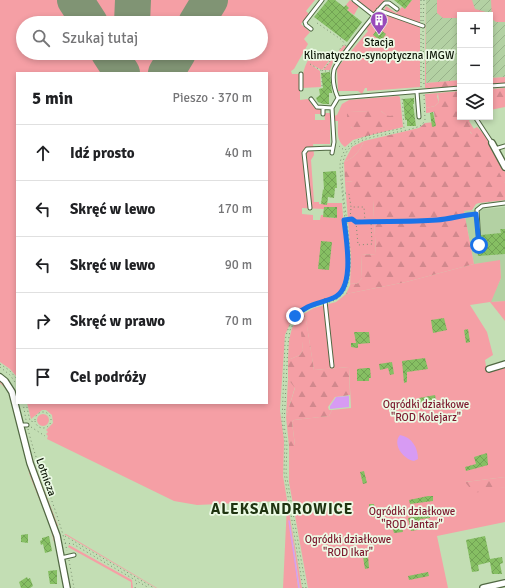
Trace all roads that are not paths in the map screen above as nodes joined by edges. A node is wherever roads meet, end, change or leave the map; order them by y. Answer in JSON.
{"nodes":[{"id":1,"x":322,"y":0,"type":"edge"},
{"id":2,"x":354,"y":0,"type":"edge"},
{"id":3,"x":397,"y":9,"type":"dead end"},
{"id":4,"x":378,"y":10,"type":"junction"},
{"id":5,"x":373,"y":15,"type":"junction"},
{"id":6,"x":422,"y":26,"type":"road end"},
{"id":7,"x":311,"y":30,"type":"dead end"},
{"id":8,"x":301,"y":74,"type":"dead end"},
{"id":9,"x":493,"y":86,"type":"edge"},
{"id":10,"x":505,"y":86,"type":"edge"},
{"id":11,"x":301,"y":88,"type":"dead end"},
{"id":12,"x":457,"y":88,"type":"edge"},
{"id":13,"x":421,"y":92,"type":"junction"},
{"id":14,"x":338,"y":98,"type":"junction"},
{"id":15,"x":311,"y":99,"type":"dead end"},
{"id":16,"x":323,"y":108,"type":"junction"},
{"id":17,"x":332,"y":108,"type":"junction"},
{"id":18,"x":323,"y":114,"type":"dead end"},
{"id":19,"x":419,"y":117,"type":"dead end"},
{"id":20,"x":478,"y":120,"type":"edge"},
{"id":21,"x":494,"y":146,"type":"junction"},
{"id":22,"x":505,"y":146,"type":"edge"},
{"id":23,"x":332,"y":148,"type":"junction"},
{"id":24,"x":332,"y":153,"type":"dead end"},
{"id":25,"x":505,"y":167,"type":"edge"},
{"id":26,"x":505,"y":203,"type":"edge"},
{"id":27,"x":310,"y":208,"type":"dead end"},
{"id":28,"x":479,"y":245,"type":"dead end"},
{"id":29,"x":325,"y":302,"type":"road end"},
{"id":30,"x":505,"y":364,"type":"edge"},
{"id":31,"x":332,"y":366,"type":"dead end"},
{"id":32,"x":489,"y":369,"type":"dead end"},
{"id":33,"x":0,"y":377,"type":"edge"},
{"id":34,"x":27,"y":424,"type":"road end"},
{"id":35,"x":20,"y":425,"type":"junction"},
{"id":36,"x":74,"y":555,"type":"dead end"},
{"id":37,"x":61,"y":558,"type":"junction"},
{"id":38,"x":505,"y":583,"type":"edge"},
{"id":39,"x":67,"y":588,"type":"edge"},
{"id":40,"x":483,"y":588,"type":"edge"}],
"edges":[{"from":1,"to":7,"type":"lane"},
{"from":2,"to":5,"type":"lane"},
{"from":3,"to":4,"type":"lane"},
{"from":4,"to":5,"type":"lane"},
{"from":4,"to":6,"type":"lane"},
{"from":5,"to":14,"type":"lane"},
{"from":8,"to":11,"type":"lane"},
{"from":9,"to":10,"type":"lane"},
{"from":12,"to":13,"type":"lane"},
{"from":13,"to":14,"type":"lane"},
{"from":13,"to":19,"type":"lane"},
{"from":14,"to":17,"type":"lane"},
{"from":15,"to":16,"type":"lane"},
{"from":16,"to":17,"type":"lane"},
{"from":16,"to":18,"type":"lane"},
{"from":17,"to":23,"type":"lane"},
{"from":20,"to":21,"type":"lane"},
{"from":21,"to":22,"type":"lane"},
{"from":21,"to":25,"type":"street"},
{"from":23,"to":24,"type":"lane"},
{"from":23,"to":27,"type":"lane"},
{"from":26,"to":28,"type":"lane"},
{"from":29,"to":31,"type":"lane"},
{"from":30,"to":32,"type":"street"},
{"from":33,"to":35,"type":"street","name":"Lotnicza"},
{"from":34,"to":35,"type":"lane"},
{"from":35,"to":37,"type":"street","name":"Lotnicza"},
{"from":36,"to":37,"type":"lane"},
{"from":37,"to":39,"type":"street","name":"Lotnicza"},
{"from":38,"to":40,"type":"street"}]}
